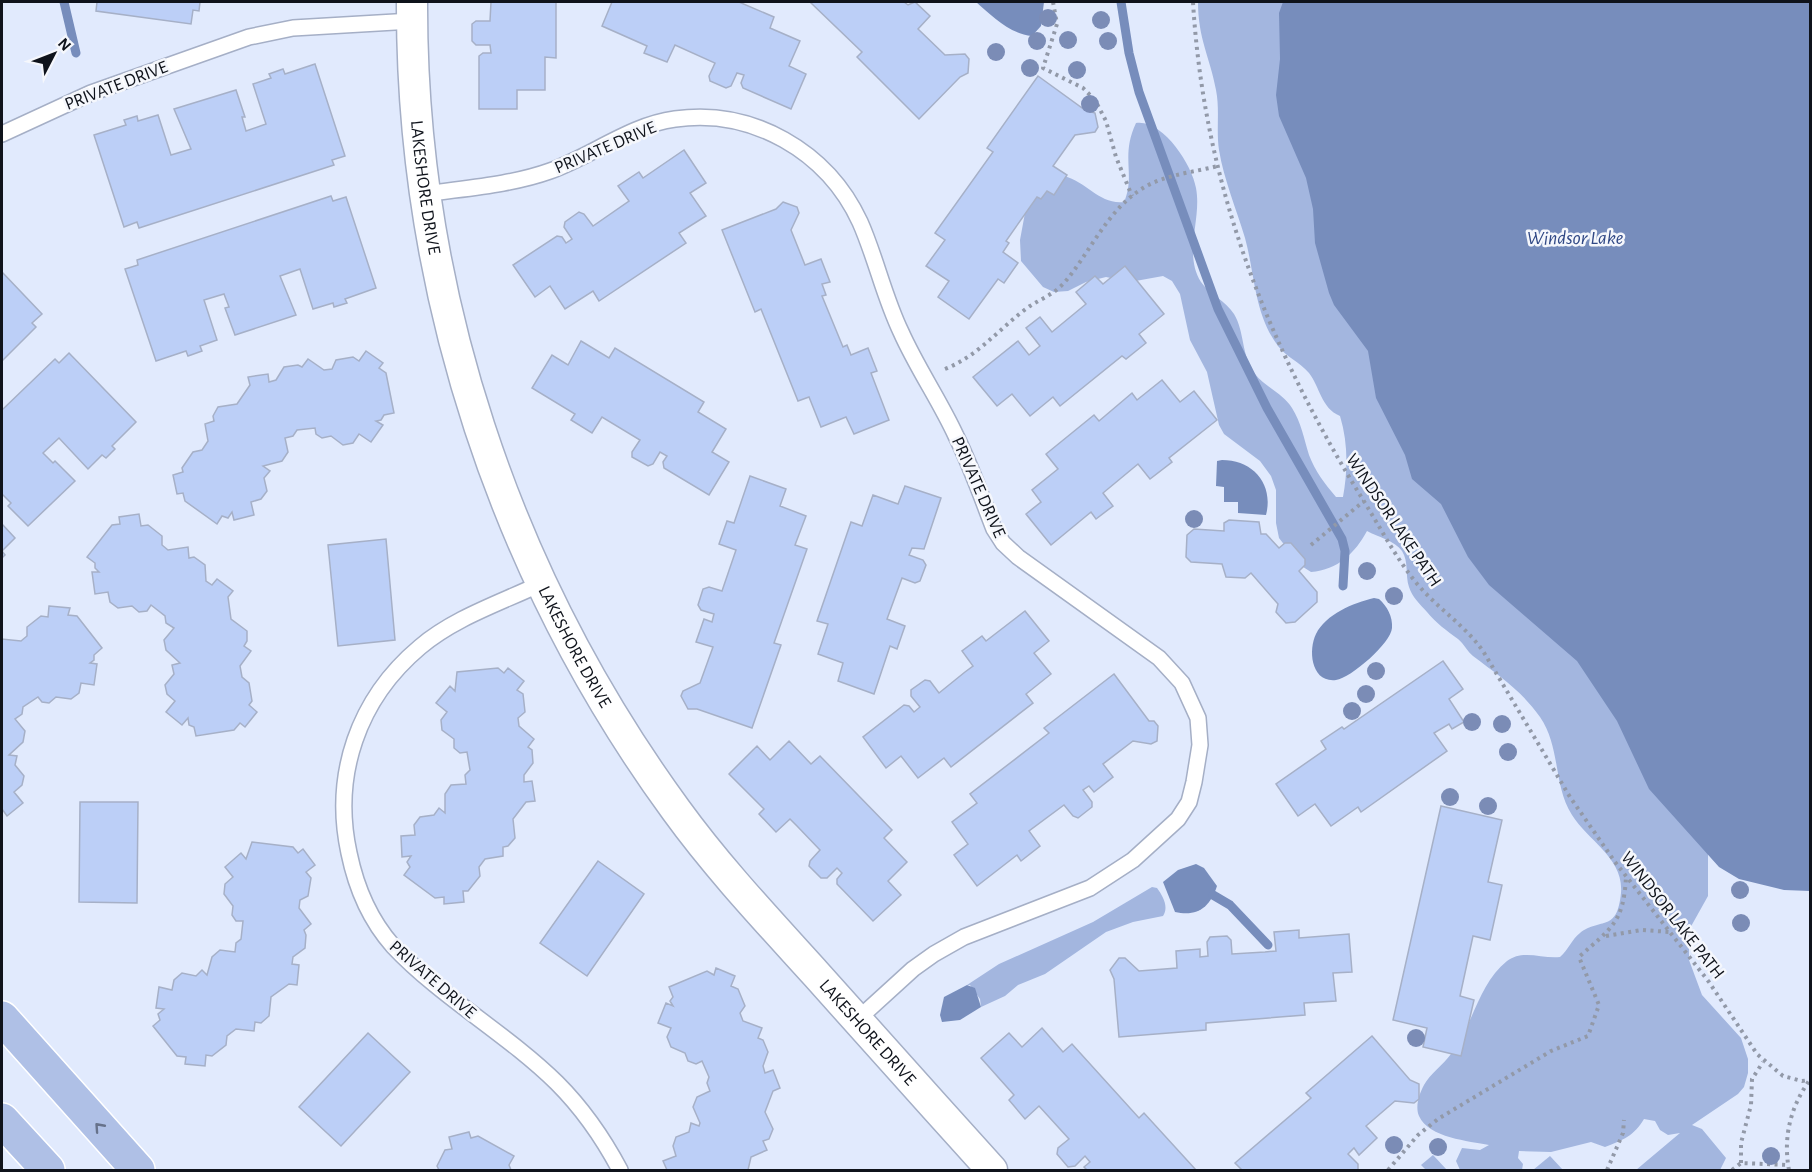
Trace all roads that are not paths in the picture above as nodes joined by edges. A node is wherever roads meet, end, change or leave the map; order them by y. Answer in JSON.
{"nodes":[{"id":1,"x":412,"y":11,"type":"edge"},
{"id":2,"x":2,"y":134,"type":"edge"},
{"id":3,"x":425,"y":194,"type":"junction"},
{"id":4,"x":540,"y":584,"type":"junction"},
{"id":5,"x":2,"y":1018,"type":"edge"},
{"id":6,"x":857,"y":1020,"type":"junction"},
{"id":7,"x":2,"y":1120,"type":"edge"},
{"id":8,"x":48,"y":1170,"type":"edge"},
{"id":9,"x":138,"y":1170,"type":"edge"},
{"id":10,"x":620,"y":1170,"type":"edge"},
{"id":11,"x":992,"y":1170,"type":"edge"}],
"edges":[{"from":1,"to":2,"type":"lane","name":"PRIVATE DRIVE"},
{"from":1,"to":3,"type":"street","name":"LAKESHORE DRIVE"},
{"from":3,"to":4,"type":"street","name":"LAKESHORE DRIVE"},
{"from":3,"to":6,"type":"lane","name":"PRIVATE DRIVE"},
{"from":4,"to":6,"type":"street","name":"LAKESHORE DRIVE"},
{"from":4,"to":10,"type":"lane","name":"PRIVATE DRIVE"},
{"from":9,"to":5,"type":"main road","one_way":true},
{"from":6,"to":11,"type":"street","name":"LAKESHORE DRIVE"},
{"from":7,"to":8,"type":"main road"}]}
